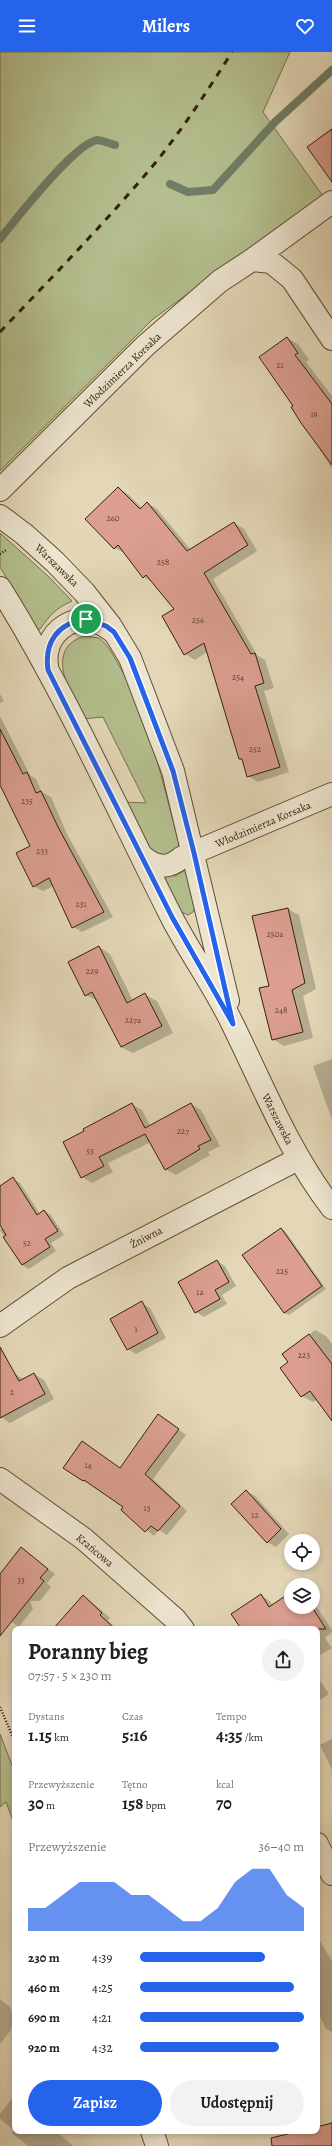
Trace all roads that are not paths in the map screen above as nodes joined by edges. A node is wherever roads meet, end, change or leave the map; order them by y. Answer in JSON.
{"nodes":[{"id":1,"x":332,"y":202,"type":"edge"},
{"id":2,"x":252,"y":260,"type":"junction"},
{"id":3,"x":332,"y":339,"type":"edge"},
{"id":4,"x":0,"y":490,"type":"edge"},
{"id":5,"x":0,"y":516,"type":"edge"},
{"id":6,"x":0,"y":588,"type":"edge"},
{"id":7,"x":120,"y":641,"type":"junction"},
{"id":8,"x":52,"y":679,"type":"junction"},
{"id":9,"x":332,"y":794,"type":"edge"},
{"id":10,"x":194,"y":853,"type":"junction"},
{"id":11,"x":141,"y":855,"type":"junction"},
{"id":12,"x":233,"y":1024,"type":"junction"},
{"id":13,"x":298,"y":1159,"type":"junction"},
{"id":14,"x":332,"y":1208,"type":"edge"},
{"id":15,"x":0,"y":1326,"type":"edge"},
{"id":16,"x":0,"y":1479,"type":"edge"},
{"id":17,"x":181,"y":1626,"type":"edge"},
{"id":18,"x":320,"y":1850,"type":"edge"},
{"id":19,"x":332,"y":1874,"type":"edge"},
{"id":20,"x":153,"y":2134,"type":"edge"},
{"id":21,"x":157,"y":2146,"type":"edge"}],
"edges":[{"from":1,"to":2,"type":"street","name":"Włodzimierza Korsaka"},
{"from":2,"to":3,"type":"street"},
{"from":2,"to":4,"type":"street","name":"Włodzimierza Korsaka"},
{"from":5,"to":7,"type":"street","name":"Warszawska"},
{"from":6,"to":8,"type":"street","name":"Warszawska"},
{"from":7,"to":8,"type":"street","name":"Warszawska"},
{"from":7,"to":10,"type":"street","name":"Warszawska"},
{"from":8,"to":11,"type":"street","name":"Warszawska"},
{"from":9,"to":10,"type":"street","name":"Włodzimierza Korsaka"},
{"from":10,"to":11,"type":"street","name":"Włodzimierza Korsaka"},
{"from":10,"to":12,"type":"street","name":"Warszawska"},
{"from":11,"to":12,"type":"street","name":"Warszawska"},
{"from":12,"to":13,"type":"street","name":"Warszawska"},
{"from":13,"to":14,"type":"street","name":"Warszawska"},
{"from":13,"to":15,"type":"street","name":"Żniwna"},
{"from":16,"to":17,"type":"street","name":"Krańcowa"},
{"from":18,"to":19,"type":"street"},
{"from":20,"to":21,"type":"street"}]}
